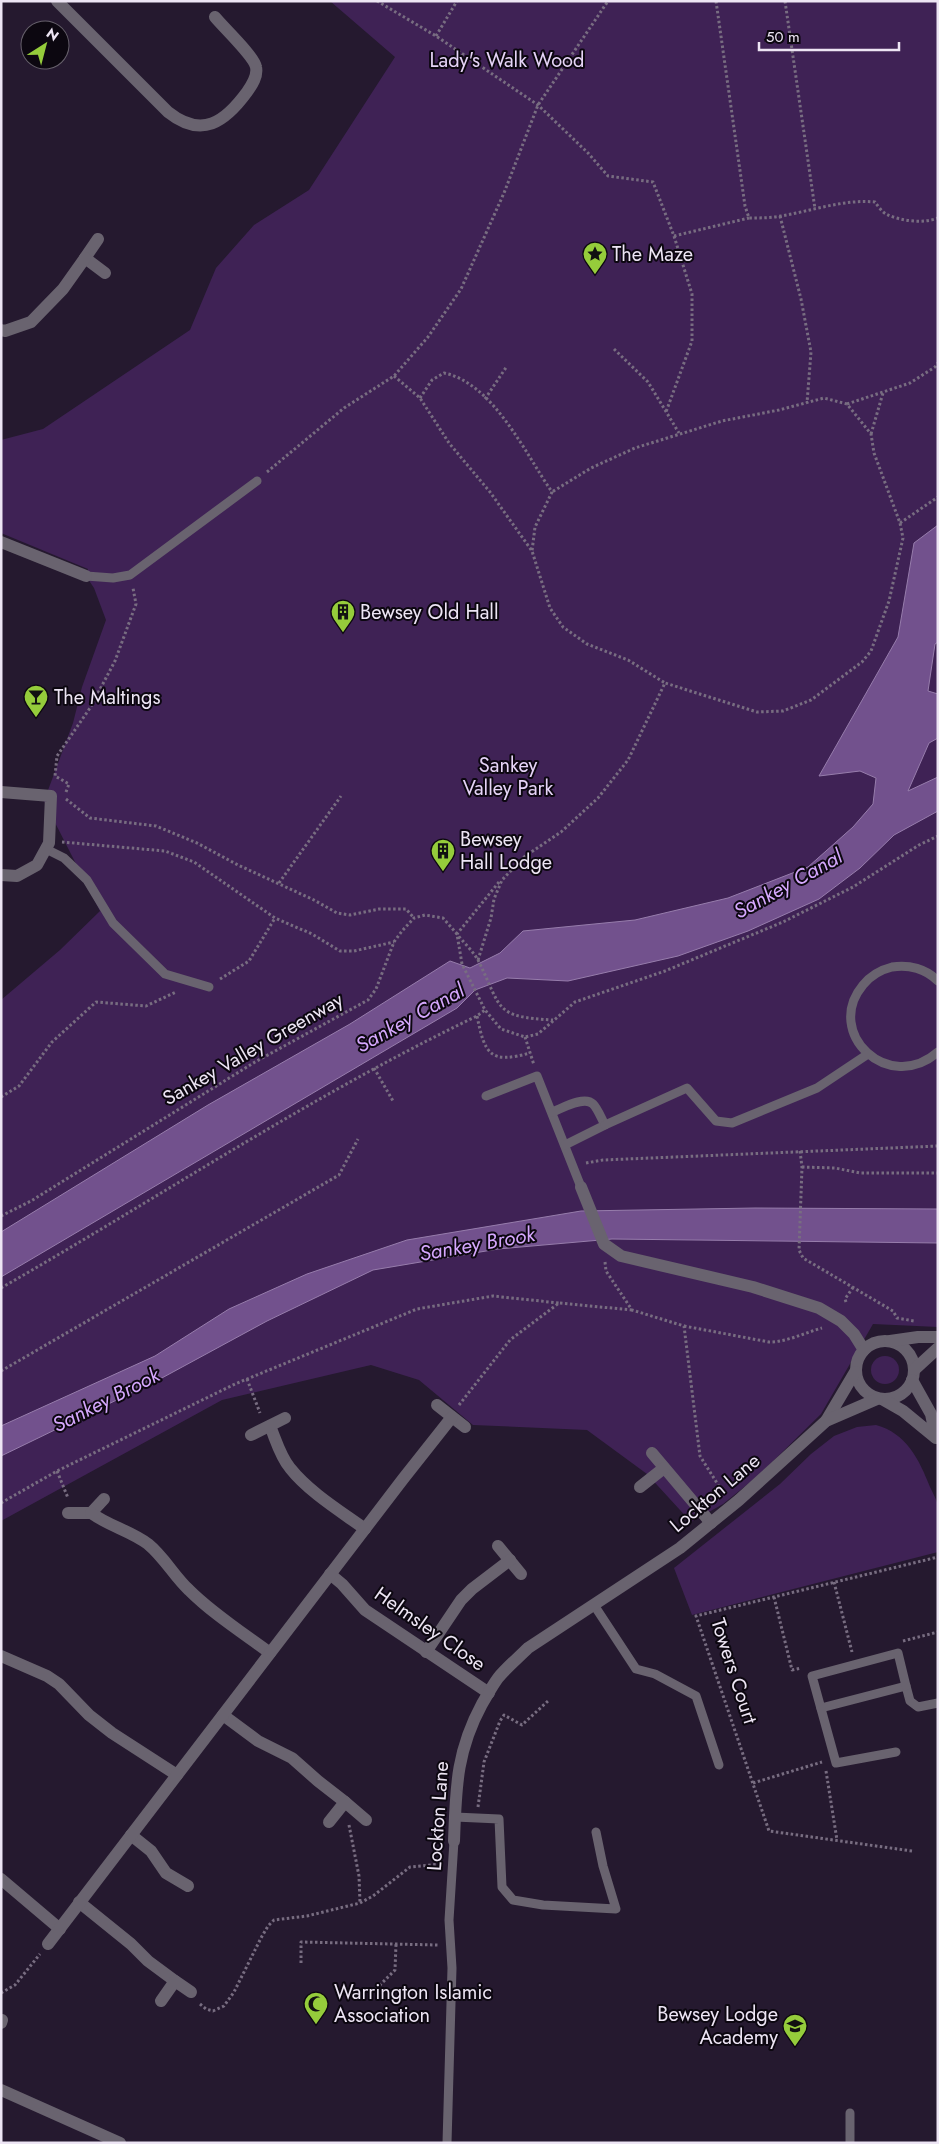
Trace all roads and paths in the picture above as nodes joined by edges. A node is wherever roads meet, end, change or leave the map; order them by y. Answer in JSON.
{"nodes":[{"id":1,"x":57,"y":1,"type":"edge"},
{"id":2,"x":376,"y":1,"type":"edge"},
{"id":3,"x":457,"y":1,"type":"edge"},
{"id":4,"x":608,"y":1,"type":"edge"},
{"id":5,"x":716,"y":1,"type":"edge"},
{"id":6,"x":785,"y":1,"type":"edge"},
{"id":7,"x":215,"y":17,"type":"dead end"},
{"id":8,"x":436,"y":36,"type":"junction"},
{"id":9,"x":538,"y":105,"type":"junction"},
{"id":10,"x":815,"y":209,"type":"junction"},
{"id":11,"x":780,"y":216,"type":"junction"},
{"id":12,"x":749,"y":218,"type":"junction"},
{"id":13,"x":938,"y":218,"type":"edge"},
{"id":14,"x":674,"y":236,"type":"junction"},
{"id":15,"x":98,"y":239,"type":"dead end"},
{"id":16,"x":85,"y":258,"type":"junction"},
{"id":17,"x":105,"y":273,"type":"dead end"},
{"id":18,"x":1,"y":330,"type":"edge"},
{"id":19,"x":614,"y":349,"type":"dead end"},
{"id":20,"x":938,"y":363,"type":"edge"},
{"id":21,"x":507,"y":366,"type":"dead end"},
{"id":22,"x":394,"y":376,"type":"junction"},
{"id":23,"x":883,"y":393,"type":"junction"},
{"id":24,"x":420,"y":398,"type":"junction"},
{"id":25,"x":485,"y":399,"type":"junction"},
{"id":26,"x":807,"y":403,"type":"junction"},
{"id":27,"x":847,"y":404,"type":"junction"},
{"id":28,"x":666,"y":412,"type":"junction"},
{"id":29,"x":679,"y":433,"type":"junction"},
{"id":30,"x":871,"y":434,"type":"junction"},
{"id":31,"x":257,"y":482,"type":"joint"},
{"id":32,"x":552,"y":492,"type":"junction"},
{"id":33,"x":938,"y":497,"type":"edge"},
{"id":34,"x":900,"y":522,"type":"junction"},
{"id":35,"x":1,"y":542,"type":"edge"},
{"id":36,"x":532,"y":551,"type":"junction"},
{"id":37,"x":130,"y":575,"type":"junction"},
{"id":38,"x":86,"y":576,"type":"joint"},
{"id":39,"x":665,"y":683,"type":"junction"},
{"id":40,"x":1,"y":792,"type":"edge"},
{"id":41,"x":341,"y":796,"type":"dead end"},
{"id":42,"x":938,"y":836,"type":"edge"},
{"id":43,"x":48,"y":846,"type":"junction"},
{"id":44,"x":1,"y":875,"type":"edge"},
{"id":45,"x":502,"y":880,"type":"junction"},
{"id":46,"x":279,"y":883,"type":"junction"},
{"id":47,"x":275,"y":918,"type":"junction"},
{"id":48,"x":414,"y":918,"type":"junction"},
{"id":49,"x":458,"y":934,"type":"junction"},
{"id":50,"x":394,"y":942,"type":"junction"},
{"id":51,"x":478,"y":960,"type":"junction"},
{"id":52,"x":938,"y":981,"type":"edge"},
{"id":53,"x":209,"y":987,"type":"joint"},
{"id":54,"x":181,"y":991,"type":"dead end"},
{"id":55,"x":485,"y":1010,"type":"junction"},
{"id":56,"x":477,"y":1016,"type":"junction"},
{"id":57,"x":553,"y":1020,"type":"junction"},
{"id":58,"x":525,"y":1037,"type":"junction"},
{"id":59,"x":938,"y":1052,"type":"edge"},
{"id":60,"x":530,"y":1053,"type":"junction"},
{"id":61,"x":868,"y":1054,"type":"junction"},
{"id":62,"x":374,"y":1068,"type":"junction"},
{"id":63,"x":537,"y":1076,"type":"junction"},
{"id":64,"x":486,"y":1096,"type":"dead end"},
{"id":65,"x":1,"y":1097,"type":"edge"},
{"id":66,"x":393,"y":1101,"type":"dead end"},
{"id":67,"x":552,"y":1112,"type":"junction"},
{"id":68,"x":604,"y":1125,"type":"junction"},
{"id":69,"x":358,"y":1139,"type":"dead end"},
{"id":70,"x":565,"y":1145,"type":"junction"},
{"id":71,"x":938,"y":1146,"type":"edge"},
{"id":72,"x":800,"y":1151,"type":"junction"},
{"id":73,"x":573,"y":1165,"type":"junction"},
{"id":74,"x":802,"y":1167,"type":"junction"},
{"id":75,"x":938,"y":1173,"type":"edge"},
{"id":76,"x":581,"y":1187,"type":"joint"},
{"id":77,"x":1,"y":1216,"type":"edge"},
{"id":78,"x":604,"y":1244,"type":"junction"},
{"id":79,"x":854,"y":1286,"type":"junction"},
{"id":80,"x":1,"y":1288,"type":"edge"},
{"id":81,"x":846,"y":1302,"type":"dead end"},
{"id":82,"x":559,"y":1303,"type":"junction"},
{"id":83,"x":632,"y":1310,"type":"junction"},
{"id":84,"x":920,"y":1321,"type":"dead end"},
{"id":85,"x":684,"y":1326,"type":"junction"},
{"id":86,"x":822,"y":1328,"type":"dead end"},
{"id":87,"x":938,"y":1337,"type":"edge"},
{"id":88,"x":890,"y":1341,"type":"junction"},
{"id":89,"x":938,"y":1348,"type":"edge"},
{"id":90,"x":864,"y":1350,"type":"junction"},
{"id":91,"x":1,"y":1371,"type":"edge"},
{"id":92,"x":856,"y":1372,"type":"junction"},
{"id":93,"x":913,"y":1375,"type":"junction"},
{"id":94,"x":247,"y":1379,"type":"junction"},
{"id":95,"x":880,"y":1399,"type":"junction"},
{"id":96,"x":437,"y":1405,"type":"dead end"},
{"id":97,"x":452,"y":1416,"type":"junction"},
{"id":98,"x":285,"y":1418,"type":"dead end"},
{"id":99,"x":826,"y":1421,"type":"junction"},
{"id":100,"x":268,"y":1427,"type":"junction"},
{"id":101,"x":465,"y":1427,"type":"dead end"},
{"id":102,"x":251,"y":1435,"type":"dead end"},
{"id":103,"x":937,"y":1441,"type":"edge"},
{"id":104,"x":652,"y":1453,"type":"dead end"},
{"id":105,"x":664,"y":1468,"type":"junction"},
{"id":106,"x":57,"y":1471,"type":"junction"},
{"id":107,"x":640,"y":1487,"type":"dead end"},
{"id":108,"x":722,"y":1491,"type":"dead end"},
{"id":109,"x":104,"y":1499,"type":"dead end"},
{"id":110,"x":1,"y":1503,"type":"edge"},
{"id":111,"x":68,"y":1513,"type":"joint"},
{"id":112,"x":92,"y":1513,"type":"junction"},
{"id":113,"x":711,"y":1523,"type":"junction"},
{"id":114,"x":365,"y":1529,"type":"junction"},
{"id":115,"x":498,"y":1546,"type":"dead end"},
{"id":116,"x":938,"y":1557,"type":"edge"},
{"id":117,"x":510,"y":1560,"type":"junction"},
{"id":118,"x":330,"y":1574,"type":"junction"},
{"id":119,"x":521,"y":1574,"type":"dead end"},
{"id":120,"x":834,"y":1582,"type":"junction"},
{"id":121,"x":774,"y":1597,"type":"junction"},
{"id":122,"x":594,"y":1605,"type":"junction"},
{"id":123,"x":938,"y":1632,"type":"edge"},
{"id":124,"x":426,"y":1652,"type":"junction"},
{"id":125,"x":270,"y":1653,"type":"junction"},
{"id":126,"x":898,"y":1653,"type":"junction"},
{"id":127,"x":1,"y":1656,"type":"edge"},
{"id":128,"x":856,"y":1664,"type":"junction"},
{"id":129,"x":812,"y":1676,"type":"junction"},
{"id":130,"x":906,"y":1686,"type":"junction"},
{"id":131,"x":489,"y":1692,"type":"junction"},
{"id":132,"x":548,"y":1701,"type":"dead end"},
{"id":133,"x":938,"y":1704,"type":"edge"},
{"id":134,"x":821,"y":1708,"type":"junction"},
{"id":135,"x":223,"y":1715,"type":"junction"},
{"id":136,"x":896,"y":1752,"type":"dead end"},
{"id":137,"x":834,"y":1758,"type":"junction"},
{"id":138,"x":824,"y":1761,"type":"junction"},
{"id":139,"x":719,"y":1765,"type":"dead end"},
{"id":140,"x":177,"y":1775,"type":"junction"},
{"id":141,"x":753,"y":1783,"type":"junction"},
{"id":142,"x":345,"y":1802,"type":"junction"},
{"id":143,"x":478,"y":1807,"type":"dead end"},
{"id":144,"x":454,"y":1817,"type":"junction"},
{"id":145,"x":366,"y":1820,"type":"dead end"},
{"id":146,"x":330,"y":1822,"type":"dead end"},
{"id":147,"x":596,"y":1832,"type":"dead end"},
{"id":148,"x":131,"y":1835,"type":"junction"},
{"id":149,"x":837,"y":1840,"type":"junction"},
{"id":150,"x":454,"y":1842,"type":"joint"},
{"id":151,"x":912,"y":1851,"type":"dead end"},
{"id":152,"x":453,"y":1863,"type":"junction"},
{"id":153,"x":1,"y":1880,"type":"edge"},
{"id":154,"x":188,"y":1886,"type":"dead end"},
{"id":155,"x":80,"y":1902,"type":"junction"},
{"id":156,"x":360,"y":1903,"type":"junction"},
{"id":157,"x":60,"y":1929,"type":"junction"},
{"id":158,"x":48,"y":1944,"type":"joint"},
{"id":159,"x":396,"y":1944,"type":"junction"},
{"id":160,"x":452,"y":1945,"type":"junction"},
{"id":161,"x":301,"y":1962,"type":"dead end"},
{"id":162,"x":174,"y":1980,"type":"junction"},
{"id":163,"x":376,"y":1989,"type":"dead end"},
{"id":164,"x":191,"y":1992,"type":"joint"},
{"id":165,"x":1,"y":1993,"type":"edge"},
{"id":166,"x":161,"y":2002,"type":"dead end"},
{"id":167,"x":1,"y":2090,"type":"edge"},
{"id":168,"x":850,"y":2114,"type":"dead end"},
{"id":169,"x":120,"y":2143,"type":"edge"},
{"id":170,"x":447,"y":2143,"type":"edge"},
{"id":171,"x":850,"y":2143,"type":"edge"}],
"edges":[{"from":1,"to":7,"type":"street"},
{"from":2,"to":8,"type":"path"},
{"from":3,"to":8,"type":"path"},
{"from":4,"to":9,"type":"path"},
{"from":5,"to":12,"type":"path"},
{"from":6,"to":10,"type":"path"},
{"from":8,"to":9,"type":"path"},
{"from":9,"to":14,"type":"path"},
{"from":9,"to":22,"type":"path"},
{"from":10,"to":11,"type":"path"},
{"from":10,"to":13,"type":"path"},
{"from":11,"to":12,"type":"path"},
{"from":11,"to":26,"type":"path"},
{"from":12,"to":14,"type":"path"},
{"from":14,"to":28,"type":"path"},
{"from":15,"to":16,"type":"street"},
{"from":16,"to":17,"type":"street"},
{"from":16,"to":18,"type":"street"},
{"from":19,"to":28,"type":"path"},
{"from":20,"to":23,"type":"path"},
{"from":21,"to":25,"type":"path"},
{"from":22,"to":24,"type":"path"},
{"from":22,"to":31,"type":"path"},
{"from":23,"to":27,"type":"path"},
{"from":23,"to":30,"type":"path"},
{"from":24,"to":25,"type":"path"},
{"from":24,"to":36,"type":"path"},
{"from":25,"to":32,"type":"path"},
{"from":26,"to":27,"type":"path"},
{"from":26,"to":29,"type":"path"},
{"from":27,"to":30,"type":"path"},
{"from":28,"to":29,"type":"path"},
{"from":29,"to":32,"type":"path"},
{"from":30,"to":34,"type":"path"},
{"from":31,"to":37,"type":"lane"},
{"from":32,"to":36,"type":"path"},
{"from":33,"to":34,"type":"path"},
{"from":34,"to":39,"type":"path"},
{"from":35,"to":38,"type":"street"},
{"from":36,"to":39,"type":"path"},
{"from":37,"to":38,"type":"lane"},
{"from":37,"to":46,"type":"path"},
{"from":39,"to":45,"type":"path"},
{"from":40,"to":43,"type":"street"},
{"from":41,"to":46,"type":"path"},
{"from":42,"to":57,"type":"path"},
{"from":43,"to":44,"type":"street"},
{"from":43,"to":47,"type":"path"},
{"from":43,"to":53,"type":"lane"},
{"from":45,"to":49,"type":"path"},
{"from":45,"to":51,"type":"path"},
{"from":46,"to":48,"type":"path"},
{"from":47,"to":50,"type":"path"},
{"from":47,"to":53,"type":"path"},
{"from":48,"to":49,"type":"path"},
{"from":48,"to":50,"type":"path","name":"Sankey Valley Greenway"},
{"from":49,"to":51,"type":"path"},
{"from":49,"to":55,"type":"path"},
{"from":50,"to":77,"type":"path","name":"Sankey Valley Greenway"},
{"from":51,"to":57,"type":"path"},
{"from":52,"to":61,"type":"lane"},
{"from":54,"to":65,"type":"path"},
{"from":55,"to":56,"type":"path"},
{"from":55,"to":58,"type":"path"},
{"from":56,"to":60,"type":"path"},
{"from":56,"to":62,"type":"path"},
{"from":57,"to":58,"type":"path"},
{"from":58,"to":60,"type":"path"},
{"from":59,"to":61,"type":"lane"},
{"from":60,"to":63,"type":"path"},
{"from":61,"to":68,"type":"lane"},
{"from":62,"to":66,"type":"path"},
{"from":62,"to":80,"type":"path"},
{"from":63,"to":64,"type":"lane"},
{"from":63,"to":67,"type":"lane"},
{"from":67,"to":68,"type":"lane"},
{"from":67,"to":70,"type":"lane"},
{"from":68,"to":70,"type":"lane"},
{"from":69,"to":91,"type":"path"},
{"from":70,"to":73,"type":"lane"},
{"from":71,"to":72,"type":"path"},
{"from":72,"to":73,"type":"path"},
{"from":72,"to":74,"type":"path"},
{"from":73,"to":76,"type":"lane"},
{"from":74,"to":75,"type":"path"},
{"from":74,"to":79,"type":"path"},
{"from":76,"to":78,"type":"street"},
{"from":78,"to":83,"type":"path"},
{"from":78,"to":90,"type":"street"},
{"from":79,"to":81,"type":"path"},
{"from":79,"to":84,"type":"path"},
{"from":82,"to":83,"type":"path"},
{"from":82,"to":94,"type":"path"},
{"from":82,"to":97,"type":"path"},
{"from":83,"to":85,"type":"path"},
{"from":85,"to":86,"type":"path"},
{"from":85,"to":108,"type":"path"},
{"from":87,"to":88,"type":"street"},
{"from":88,"to":90,"type":"street"},
{"from":88,"to":93,"type":"street"},
{"from":89,"to":93,"type":"street"},
{"from":90,"to":92,"type":"street"},
{"from":92,"to":95,"type":"street"},
{"from":92,"to":99,"type":"street","name":"Lockton Lane"},
{"from":93,"to":95,"type":"street"},
{"from":93,"to":103,"type":"street"},
{"from":94,"to":100,"type":"path"},
{"from":94,"to":106,"type":"path"},
{"from":95,"to":99,"type":"street","name":"Lockton Lane"},
{"from":95,"to":103,"type":"street"},
{"from":96,"to":97,"type":"street"},
{"from":97,"to":101,"type":"street"},
{"from":97,"to":114,"type":"street"},
{"from":98,"to":100,"type":"street"},
{"from":99,"to":113,"type":"street","name":"Lockton Lane"},
{"from":100,"to":102,"type":"street"},
{"from":100,"to":114,"type":"street"},
{"from":104,"to":105,"type":"street"},
{"from":105,"to":107,"type":"street"},
{"from":105,"to":113,"type":"street"},
{"from":106,"to":110,"type":"path"},
{"from":106,"to":111,"type":"path"},
{"from":109,"to":112,"type":"street"},
{"from":111,"to":112,"type":"street"},
{"from":112,"to":125,"type":"street"},
{"from":113,"to":122,"type":"street","name":"Lockton Lane"},
{"from":114,"to":118,"type":"street"},
{"from":115,"to":117,"type":"street"},
{"from":116,"to":120,"type":"path","name":"Towers Court"},
{"from":117,"to":119,"type":"street"},
{"from":117,"to":124,"type":"street"},
{"from":118,"to":124,"type":"street","name":"Helmsley Close"},
{"from":118,"to":125,"type":"street"},
{"from":120,"to":121,"type":"path","name":"Towers Court"},
{"from":120,"to":128,"type":"path"},
{"from":121,"to":129,"type":"path"},
{"from":121,"to":141,"type":"path","name":"Towers Court"},
{"from":122,"to":131,"type":"street","name":"Lockton Lane"},
{"from":122,"to":139,"type":"lane"},
{"from":123,"to":126,"type":"path"},
{"from":124,"to":131,"type":"street","name":"Helmsley Close"},
{"from":125,"to":135,"type":"street"},
{"from":126,"to":128,"type":"lane"},
{"from":126,"to":130,"type":"lane"},
{"from":127,"to":140,"type":"street"},
{"from":128,"to":129,"type":"lane"},
{"from":129,"to":134,"type":"lane"},
{"from":130,"to":133,"type":"lane"},
{"from":130,"to":134,"type":"lane"},
{"from":131,"to":144,"type":"street","name":"Lockton Lane"},
{"from":132,"to":143,"type":"path"},
{"from":134,"to":137,"type":"lane"},
{"from":135,"to":140,"type":"street"},
{"from":135,"to":142,"type":"street"},
{"from":136,"to":137,"type":"lane"},
{"from":137,"to":138,"type":"path"},
{"from":138,"to":141,"type":"path"},
{"from":138,"to":149,"type":"path"},
{"from":140,"to":148,"type":"street"},
{"from":141,"to":149,"type":"path","name":"Towers Court"},
{"from":142,"to":145,"type":"street"},
{"from":142,"to":146,"type":"street"},
{"from":142,"to":156,"type":"path"},
{"from":144,"to":147,"type":"lane"},
{"from":144,"to":150,"type":"street","name":"Lockton Lane"},
{"from":148,"to":154,"type":"street"},
{"from":148,"to":155,"type":"street"},
{"from":149,"to":151,"type":"path","name":"Towers Court"},
{"from":150,"to":152,"type":"lane","name":"Lockton Lane"},
{"from":152,"to":156,"type":"path"},
{"from":152,"to":160,"type":"lane","name":"Lockton Lane"},
{"from":153,"to":157,"type":"street"},
{"from":155,"to":157,"type":"street"},
{"from":155,"to":162,"type":"street"},
{"from":156,"to":164,"type":"path"},
{"from":157,"to":158,"type":"street"},
{"from":158,"to":165,"type":"path"},
{"from":159,"to":160,"type":"path"},
{"from":159,"to":161,"type":"path"},
{"from":159,"to":163,"type":"path"},
{"from":160,"to":170,"type":"lane","name":"Lockton Lane"},
{"from":162,"to":164,"type":"street"},
{"from":162,"to":166,"type":"street"},
{"from":167,"to":169,"type":"street"},
{"from":168,"to":171,"type":"lane"}]}
